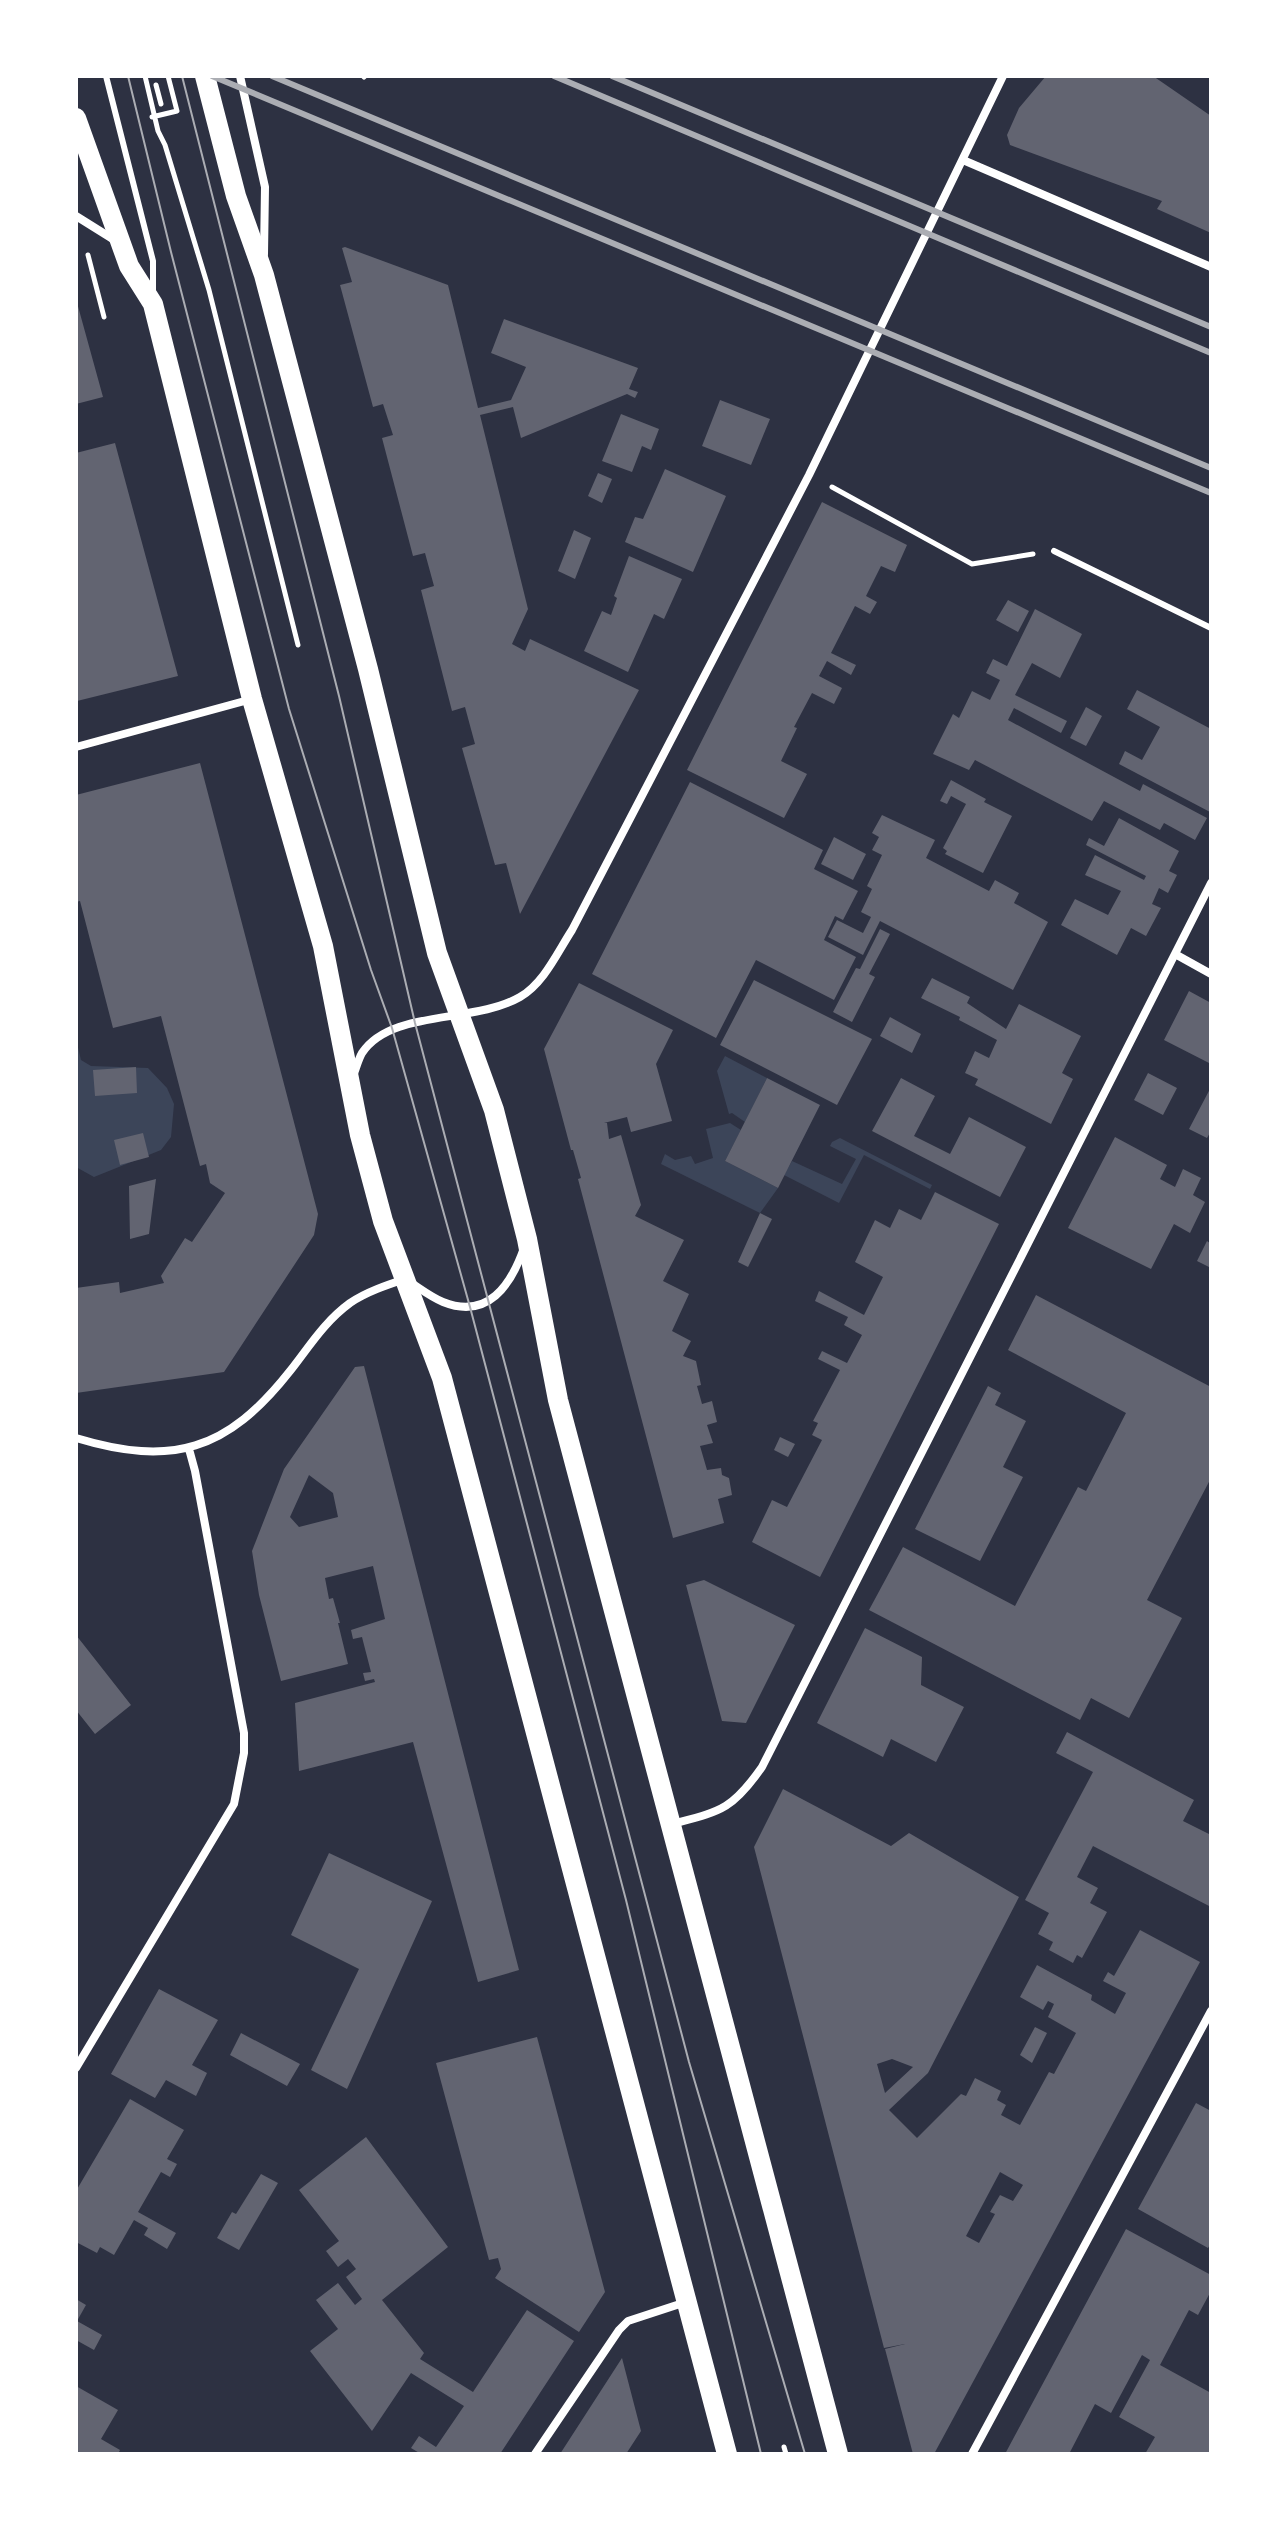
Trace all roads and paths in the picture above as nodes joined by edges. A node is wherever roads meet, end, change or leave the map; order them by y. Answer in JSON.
{"nodes":[{"id":1,"x":106,"y":76,"type":"edge"},
{"id":2,"x":168,"y":76,"type":"edge"},
{"id":3,"x":205,"y":76,"type":"edge"},
{"id":4,"x":240,"y":76,"type":"edge"},
{"id":5,"x":1003,"y":76,"type":"edge"},
{"id":6,"x":144,"y":78,"type":"edge"},
{"id":7,"x":156,"y":85,"type":"dead end"},
{"id":8,"x":149,"y":98,"type":"junction"},
{"id":9,"x":76,"y":118,"type":"edge"},
{"id":10,"x":963,"y":160,"type":"junction"},
{"id":11,"x":77,"y":216,"type":"edge"},
{"id":12,"x":120,"y":245,"type":"junction"},
{"id":13,"x":1211,"y":267,"type":"edge"},
{"id":14,"x":264,"y":275,"type":"junction"},
{"id":15,"x":153,"y":304,"type":"junction"},
{"id":16,"x":104,"y":317,"type":"dead end"},
{"id":17,"x":809,"y":475,"type":"junction"},
{"id":18,"x":1054,"y":551,"type":"joint"},
{"id":19,"x":1211,"y":628,"type":"edge"},
{"id":20,"x":298,"y":645,"type":"dead end"},
{"id":21,"x":252,"y":699,"type":"junction"},
{"id":22,"x":76,"y":747,"type":"edge"},
{"id":23,"x":1211,"y":883,"type":"edge"},
{"id":24,"x":1175,"y":954,"type":"junction"},
{"id":25,"x":1211,"y":974,"type":"edge"},
{"id":26,"x":462,"y":1016,"type":"junction"},
{"id":27,"x":350,"y":1085,"type":"junction"},
{"id":28,"x":527,"y":1239,"type":"junction"},
{"id":29,"x":405,"y":1279,"type":"junction"},
{"id":30,"x":76,"y":1438,"type":"edge"},
{"id":31,"x":189,"y":1449,"type":"junction"},
{"id":32,"x":671,"y":1824,"type":"junction"},
{"id":33,"x":1211,"y":2011,"type":"edge"},
{"id":34,"x":76,"y":2068,"type":"edge"},
{"id":35,"x":686,"y":2302,"type":"junction"},
{"id":36,"x":535,"y":2454,"type":"edge"},
{"id":37,"x":727,"y":2454,"type":"edge"},
{"id":38,"x":838,"y":2454,"type":"edge"},
{"id":39,"x":972,"y":2454,"type":"edge"}],
"edges":[{"from":1,"to":15,"type":"lane"},
{"from":2,"to":6,"type":"path"},
{"from":3,"to":14,"type":"main road"},
{"from":4,"to":14,"type":"street"},
{"from":5,"to":10,"type":"street"},
{"from":6,"to":8,"type":"path"},
{"from":7,"to":8,"type":"path"},
{"from":8,"to":20,"type":"path"},
{"from":9,"to":12,"type":"main road"},
{"from":10,"to":13,"type":"street"},
{"from":10,"to":17,"type":"street"},
{"from":11,"to":12,"type":"street"},
{"from":11,"to":16,"type":"path"},
{"from":12,"to":15,"type":"main road"},
{"from":14,"to":26,"type":"main road"},
{"from":15,"to":21,"type":"main road"},
{"from":17,"to":18,"type":"path"},
{"from":17,"to":26,"type":"street"},
{"from":18,"to":19,"type":"lane"},
{"from":21,"to":22,"type":"street"},
{"from":21,"to":27,"type":"main road"},
{"from":23,"to":24,"type":"street"},
{"from":24,"to":25,"type":"street"},
{"from":24,"to":32,"type":"street"},
{"from":26,"to":27,"type":"street"},
{"from":26,"to":28,"type":"main road"},
{"from":27,"to":29,"type":"main road"},
{"from":28,"to":29,"type":"street"},
{"from":28,"to":32,"type":"main road"},
{"from":29,"to":31,"type":"street"},
{"from":29,"to":35,"type":"main road"},
{"from":30,"to":31,"type":"street"},
{"from":31,"to":34,"type":"street"},
{"from":32,"to":38,"type":"main road"},
{"from":33,"to":39,"type":"street"},
{"from":35,"to":36,"type":"street"},
{"from":35,"to":37,"type":"main road"}]}
